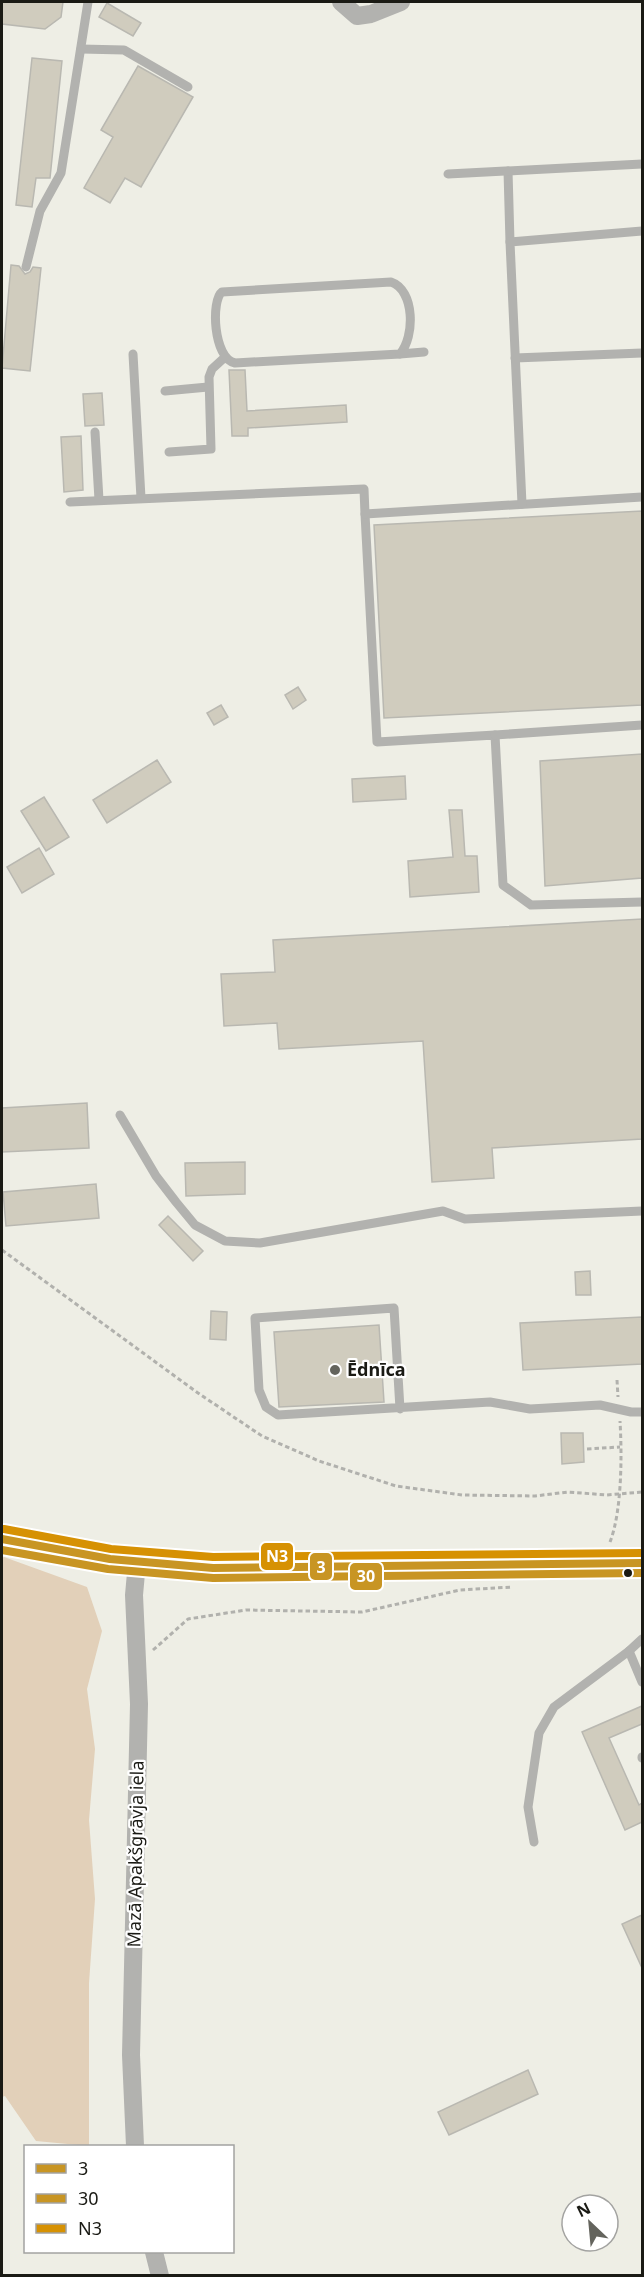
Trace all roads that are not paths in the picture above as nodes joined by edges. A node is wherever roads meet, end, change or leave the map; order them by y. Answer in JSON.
{"nodes":[{"id":1,"x":88,"y":2,"type":"edge"},
{"id":2,"x":341,"y":2,"type":"edge"},
{"id":3,"x":401,"y":2,"type":"edge"},
{"id":4,"x":81,"y":49,"type":"junction"},
{"id":5,"x":188,"y":87,"type":"dead end"},
{"id":6,"x":642,"y":164,"type":"edge"},
{"id":7,"x":508,"y":171,"type":"junction"},
{"id":8,"x":448,"y":174,"type":"dead end"},
{"id":9,"x":642,"y":231,"type":"edge"},
{"id":10,"x":510,"y":242,"type":"junction"},
{"id":11,"x":26,"y":267,"type":"dead end"},
{"id":12,"x":424,"y":352,"type":"dead end"},
{"id":13,"x":642,"y":353,"type":"edge"},
{"id":14,"x":133,"y":354,"type":"dead end"},
{"id":15,"x":400,"y":354,"type":"junction"},
{"id":16,"x":224,"y":358,"type":"junction"},
{"id":17,"x":515,"y":358,"type":"junction"},
{"id":18,"x":208,"y":387,"type":"junction"},
{"id":19,"x":165,"y":391,"type":"dead end"},
{"id":20,"x":95,"y":432,"type":"dead end"},
{"id":21,"x":169,"y":452,"type":"dead end"},
{"id":22,"x":642,"y":496,"type":"edge"},
{"id":23,"x":141,"y":498,"type":"junction"},
{"id":24,"x":99,"y":500,"type":"junction"},
{"id":25,"x":70,"y":502,"type":"dead end"},
{"id":26,"x":522,"y":504,"type":"junction"},
{"id":27,"x":365,"y":514,"type":"junction"},
{"id":28,"x":642,"y":725,"type":"edge"},
{"id":29,"x":495,"y":735,"type":"junction"},
{"id":30,"x":642,"y":902,"type":"edge"},
{"id":31,"x":120,"y":1115,"type":"dead end"},
{"id":32,"x":642,"y":1211,"type":"edge"},
{"id":33,"x":400,"y":1408,"type":"junction"},
{"id":34,"x":642,"y":1412,"type":"edge"},
{"id":35,"x":2,"y":1539,"type":"edge"},
{"id":36,"x":137,"y":1562,"type":"junction"},
{"id":37,"x":642,"y":1563,"type":"edge"},
{"id":38,"x":642,"y":1639,"type":"edge"},
{"id":39,"x":629,"y":1652,"type":"junction"},
{"id":40,"x":642,"y":1682,"type":"edge"},
{"id":41,"x":534,"y":1842,"type":"dead end"},
{"id":42,"x":135,"y":2145,"type":"edge"},
{"id":43,"x":154,"y":2253,"type":"edge"},
{"id":44,"x":160,"y":2276,"type":"edge"}],
"edges":[{"from":1,"to":4,"type":"lane"},
{"from":2,"to":3,"type":"street"},
{"from":4,"to":5,"type":"lane"},
{"from":4,"to":11,"type":"lane"},
{"from":6,"to":7,"type":"lane"},
{"from":7,"to":8,"type":"lane"},
{"from":7,"to":10,"type":"lane"},
{"from":9,"to":10,"type":"lane"},
{"from":10,"to":17,"type":"lane"},
{"from":12,"to":15,"type":"lane"},
{"from":13,"to":17,"type":"lane"},
{"from":14,"to":23,"type":"lane"},
{"from":15,"to":16,"type":"lane"},
{"from":15,"to":16,"type":"lane"},
{"from":16,"to":18,"type":"lane"},
{"from":17,"to":26,"type":"lane"},
{"from":18,"to":19,"type":"lane"},
{"from":18,"to":21,"type":"lane"},
{"from":20,"to":24,"type":"lane"},
{"from":22,"to":26,"type":"lane"},
{"from":23,"to":24,"type":"lane"},
{"from":23,"to":27,"type":"lane"},
{"from":24,"to":25,"type":"lane"},
{"from":26,"to":27,"type":"lane"},
{"from":27,"to":29,"type":"lane"},
{"from":28,"to":29,"type":"lane"},
{"from":29,"to":30,"type":"lane"},
{"from":31,"to":32,"type":"lane"},
{"from":33,"to":33,"type":"lane"},
{"from":33,"to":34,"type":"lane"},
{"from":35,"to":36,"type":"main road"},
{"from":36,"to":37,"type":"main road"},
{"from":36,"to":42,"type":"street","name":"Mazā Apakšgrāvja iela"},
{"from":38,"to":39,"type":"lane"},
{"from":39,"to":40,"type":"lane"},
{"from":39,"to":41,"type":"lane"},
{"from":43,"to":44,"type":"street"}]}
